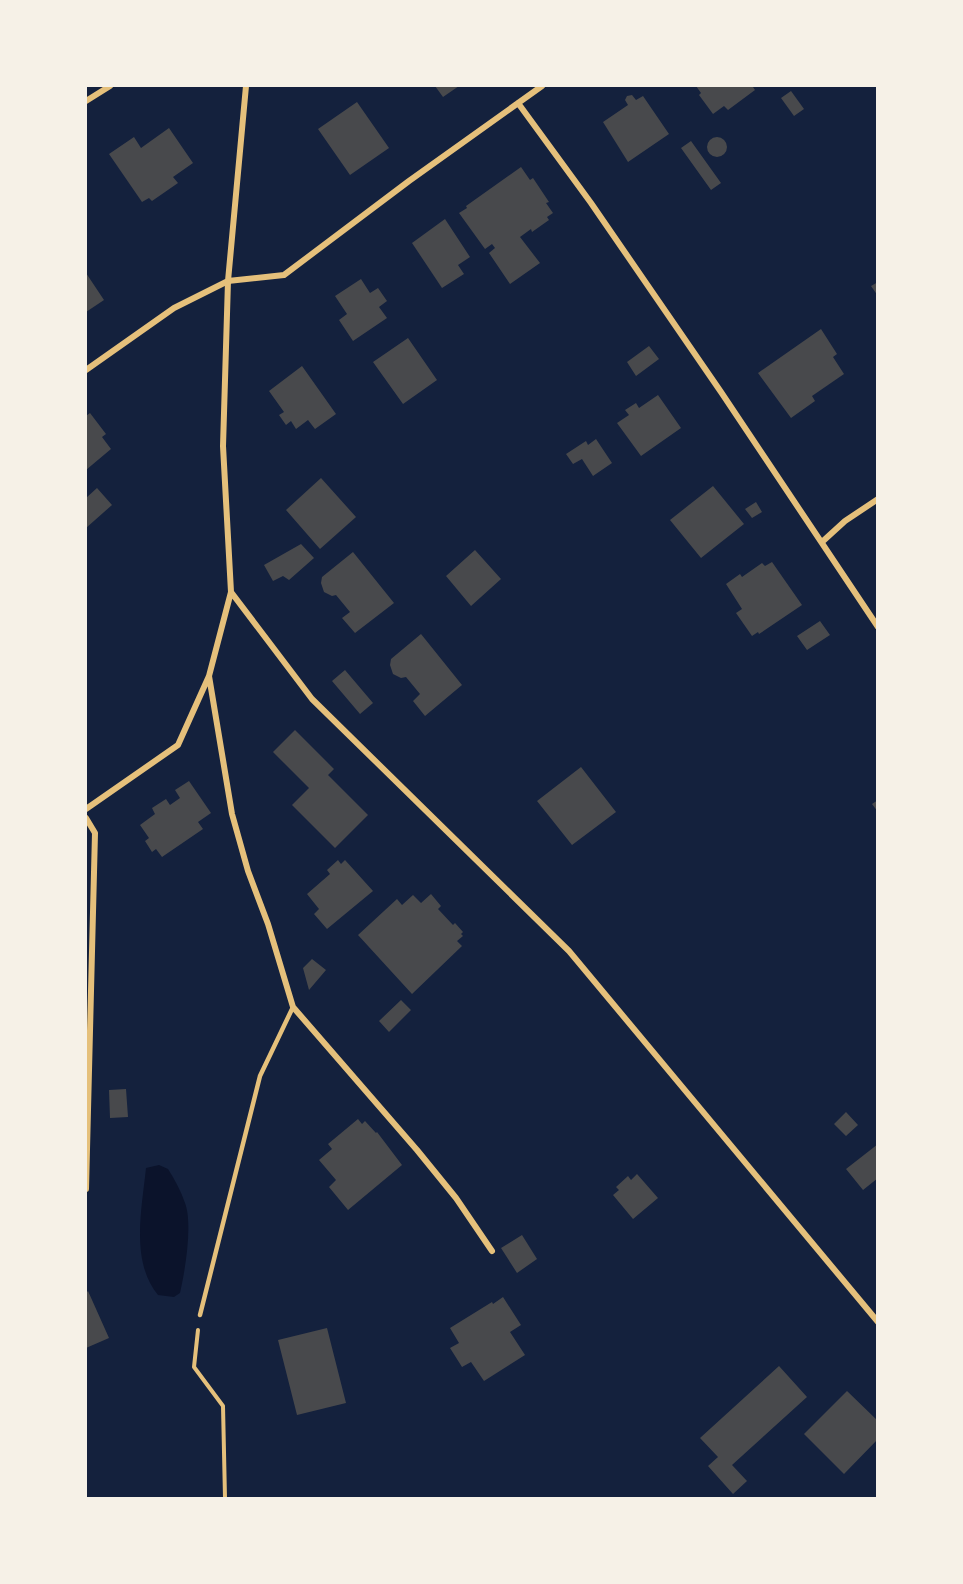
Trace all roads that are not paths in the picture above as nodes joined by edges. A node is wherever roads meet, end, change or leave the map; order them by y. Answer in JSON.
{"nodes":[{"id":1,"x":110,"y":86,"type":"edge"},
{"id":2,"x":246,"y":86,"type":"edge"},
{"id":3,"x":542,"y":86,"type":"edge"},
{"id":4,"x":86,"y":101,"type":"edge"},
{"id":5,"x":518,"y":103,"type":"junction"},
{"id":6,"x":228,"y":281,"type":"junction"},
{"id":7,"x":86,"y":370,"type":"edge"},
{"id":8,"x":878,"y":499,"type":"edge"},
{"id":9,"x":822,"y":542,"type":"junction"},
{"id":10,"x":231,"y":592,"type":"junction"},
{"id":11,"x":878,"y":627,"type":"edge"},
{"id":12,"x":209,"y":676,"type":"junction"},
{"id":13,"x":86,"y":809,"type":"edge"},
{"id":14,"x":86,"y":818,"type":"edge"},
{"id":15,"x":293,"y":1006,"type":"junction"},
{"id":16,"x":86,"y":1189,"type":"edge"},
{"id":17,"x":492,"y":1251,"type":"dead end"},
{"id":18,"x":200,"y":1315,"type":"road end"},
{"id":19,"x":878,"y":1322,"type":"edge"}],
"edges":[{"from":1,"to":4,"type":"street"},
{"from":2,"to":6,"type":"street"},
{"from":3,"to":5,"type":"street"},
{"from":5,"to":6,"type":"street"},
{"from":5,"to":9,"type":"street"},
{"from":6,"to":7,"type":"street"},
{"from":6,"to":10,"type":"street"},
{"from":8,"to":9,"type":"street"},
{"from":9,"to":11,"type":"street"},
{"from":10,"to":12,"type":"street"},
{"from":10,"to":19,"type":"street"},
{"from":12,"to":13,"type":"street"},
{"from":12,"to":15,"type":"street"},
{"from":14,"to":16,"type":"street"},
{"from":15,"to":17,"type":"street"},
{"from":15,"to":18,"type":"lane"}]}
